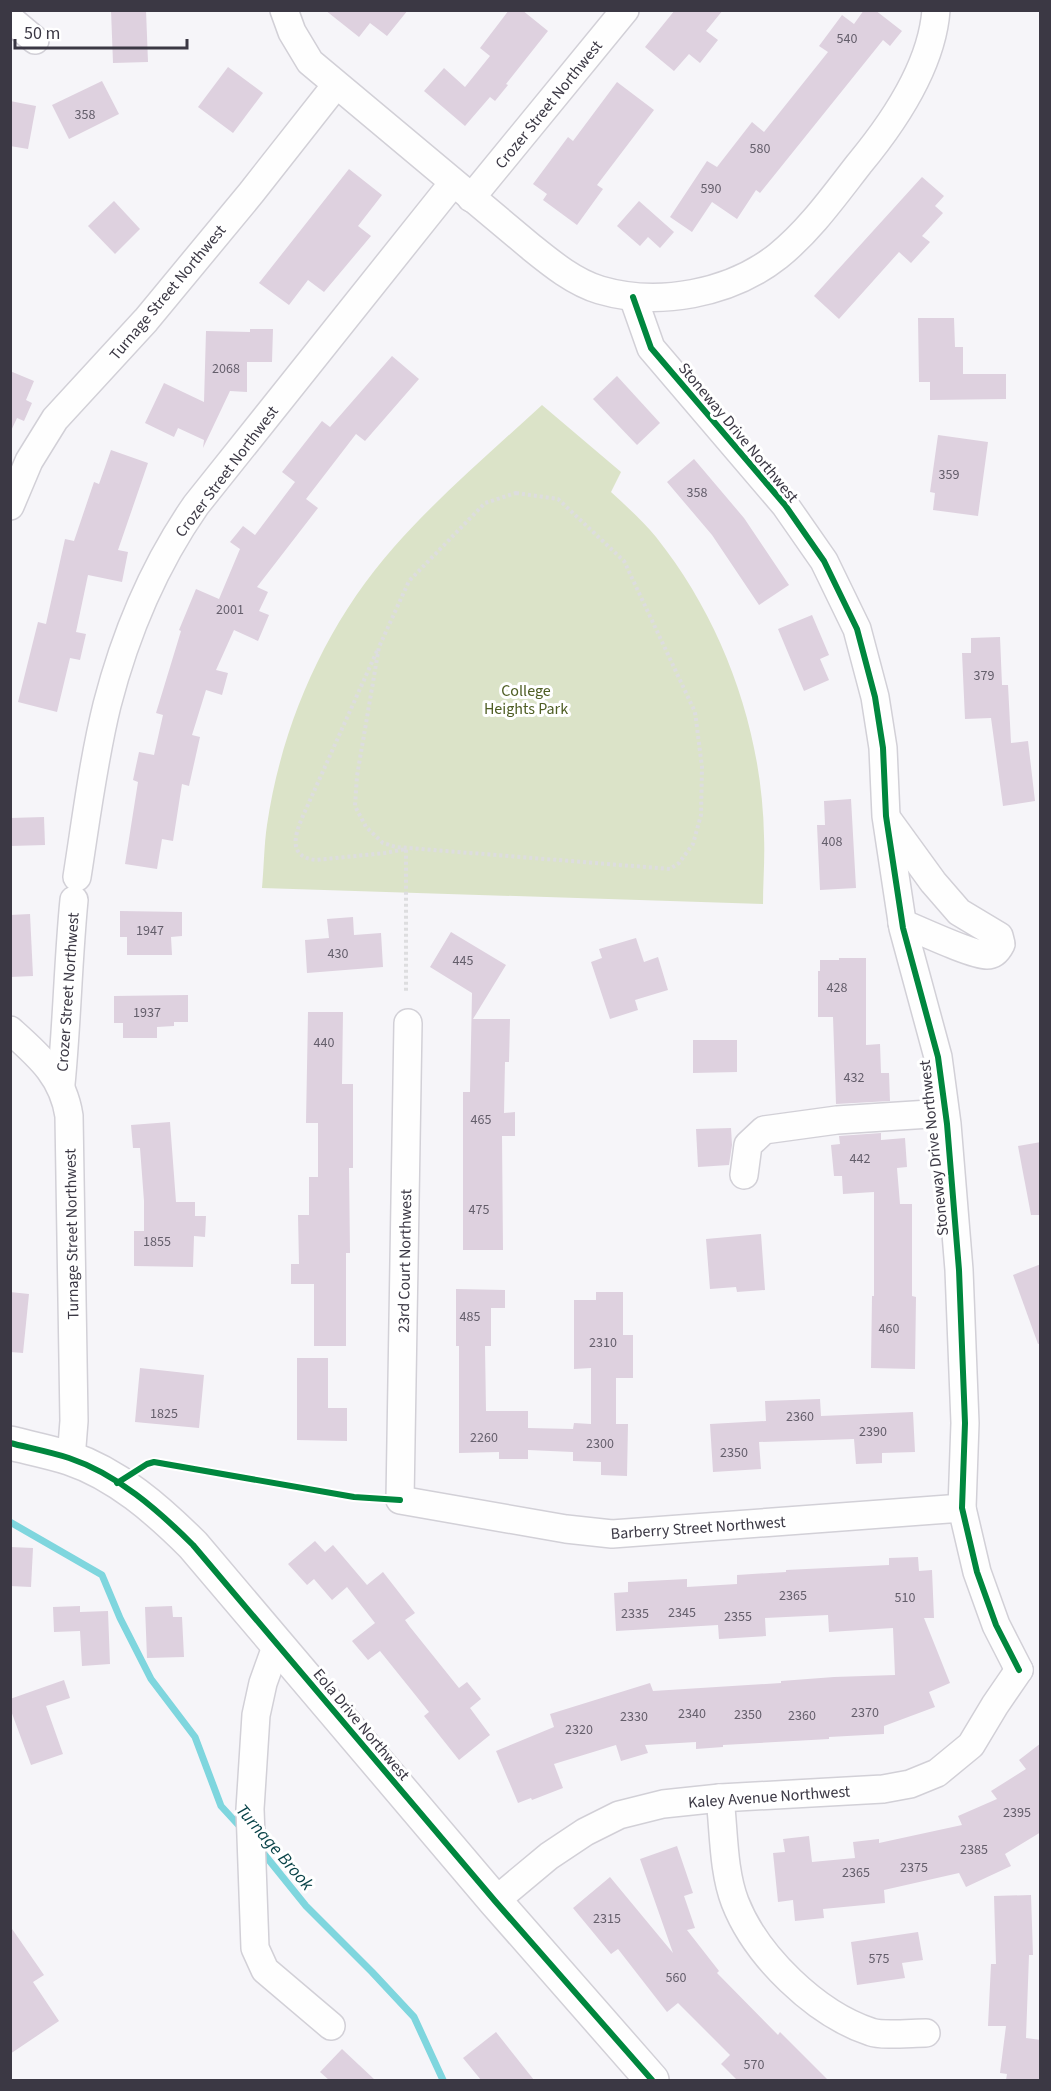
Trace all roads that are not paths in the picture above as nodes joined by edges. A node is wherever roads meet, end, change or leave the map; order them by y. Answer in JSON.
{"nodes":[{"id":1,"x":284,"y":10,"type":"edge"},
{"id":2,"x":625,"y":10,"type":"edge"},
{"id":3,"x":936,"y":10,"type":"edge"},
{"id":4,"x":10,"y":19,"type":"edge"},
{"id":5,"x":35,"y":40,"type":"dead end"},
{"id":6,"x":336,"y":85,"type":"junction"},
{"id":7,"x":462,"y":190,"type":"junction"},
{"id":8,"x":633,"y":297,"type":"junction"},
{"id":9,"x":10,"y":506,"type":"edge"},
{"id":10,"x":886,"y":816,"type":"junction"},
{"id":11,"x":902,"y":923,"type":"junction"},
{"id":12,"x":408,"y":1023,"type":"dead end"},
{"id":13,"x":10,"y":1030,"type":"edge"},
{"id":14,"x":61,"y":1084,"type":"junction"},
{"id":15,"x":945,"y":1113,"type":"junction"},
{"id":16,"x":744,"y":1174,"type":"dead end"},
{"id":17,"x":10,"y":1443,"type":"edge"},
{"id":18,"x":71,"y":1459,"type":"junction"},
{"id":19,"x":400,"y":1500,"type":"joint"},
{"id":20,"x":962,"y":1508,"type":"junction"},
{"id":21,"x":277,"y":1644,"type":"junction"},
{"id":22,"x":1030,"y":1669,"type":"edge"},
{"id":23,"x":720,"y":1798,"type":"junction"},
{"id":24,"x":495,"y":1901,"type":"junction"},
{"id":25,"x":331,"y":2026,"type":"dead end"},
{"id":26,"x":926,"y":2033,"type":"dead end"},
{"id":27,"x":652,"y":2080,"type":"edge"}],
"edges":[{"from":1,"to":6,"type":"street"},
{"from":2,"to":7,"type":"street","name":"Crozer Street Northwest"},
{"from":3,"to":8,"type":"street"},
{"from":4,"to":5,"type":"street"},
{"from":6,"to":7,"type":"street"},
{"from":6,"to":9,"type":"street","name":"Turnage Street Northwest"},
{"from":7,"to":8,"type":"street"},
{"from":7,"to":14,"type":"street","name":"Crozer Street Northwest"},
{"from":8,"to":10,"type":"street","name":"Stoneway Drive Northwest"},
{"from":10,"to":11,"type":"street","name":"Stoneway Drive Northwest"},
{"from":10,"to":11,"type":"street"},
{"from":11,"to":15,"type":"street","name":"Stoneway Drive Northwest"},
{"from":12,"to":19,"type":"street","name":"23rd Court Northwest"},
{"from":13,"to":14,"type":"street","name":"Turnage Street Northwest"},
{"from":14,"to":18,"type":"street","name":"Turnage Street Northwest"},
{"from":15,"to":16,"type":"street"},
{"from":15,"to":20,"type":"street","name":"Stoneway Drive Northwest"},
{"from":17,"to":18,"type":"main road","name":"Eola Drive Northwest"},
{"from":18,"to":21,"type":"main road","name":"Eola Drive Northwest"},
{"from":19,"to":20,"type":"street","name":"Barberry Street Northwest"},
{"from":20,"to":22,"type":"street","name":"Stoneway Drive Northwest"},
{"from":21,"to":24,"type":"main road","name":"Eola Drive Northwest"},
{"from":21,"to":25,"type":"street"},
{"from":22,"to":23,"type":"street","name":"Kaley Avenue Northwest"},
{"from":23,"to":24,"type":"street","name":"Kaley Avenue Northwest"},
{"from":23,"to":26,"type":"street"},
{"from":24,"to":27,"type":"main road","name":"Eola Drive Northwest"}]}
